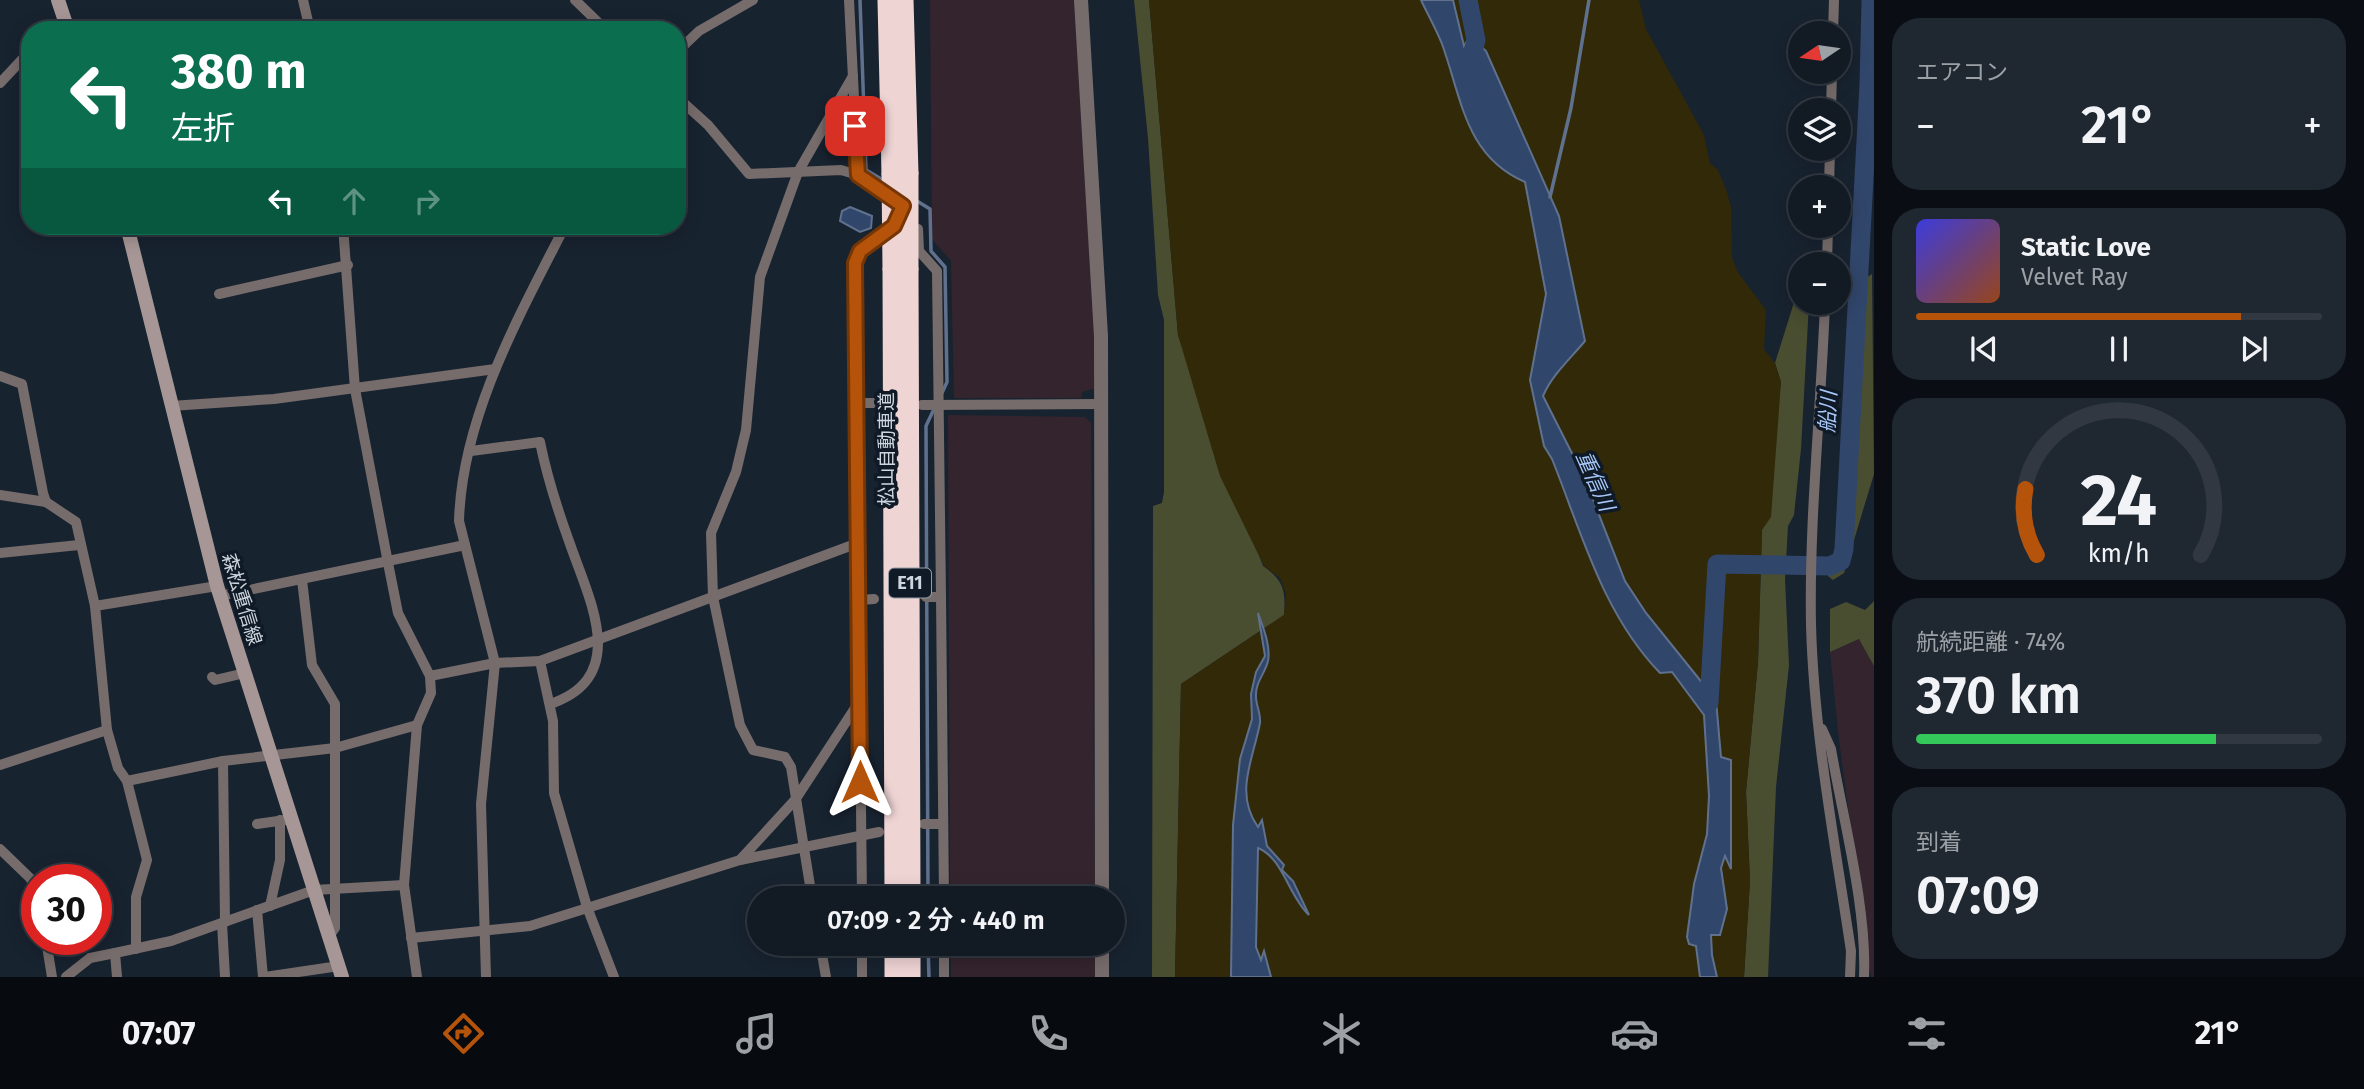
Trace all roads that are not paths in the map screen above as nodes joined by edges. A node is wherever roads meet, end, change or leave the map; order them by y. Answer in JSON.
{"nodes":[{"id":1,"x":58,"y":0,"type":"edge"},
{"id":2,"x":303,"y":0,"type":"edge"},
{"id":3,"x":575,"y":0,"type":"edge"},
{"id":4,"x":753,"y":0,"type":"edge"},
{"id":5,"x":849,"y":0,"type":"edge"},
{"id":6,"x":887,"y":0,"type":"edge"},
{"id":7,"x":904,"y":0,"type":"edge"},
{"id":8,"x":1082,"y":0,"type":"edge"},
{"id":9,"x":1834,"y":0,"type":"edge"},
{"id":10,"x":65,"y":21,"type":"edge"},
{"id":11,"x":308,"y":21,"type":"edge"},
{"id":12,"x":597,"y":21,"type":"edge"},
{"id":13,"x":1833,"y":21,"type":"edge"},
{"id":14,"x":686,"y":43,"type":"edge"},
{"id":15,"x":21,"y":61,"type":"edge"},
{"id":16,"x":853,"y":76,"type":"junction"},
{"id":17,"x":0,"y":83,"type":"edge"},
{"id":18,"x":686,"y":105,"type":"edge"},
{"id":19,"x":798,"y":172,"type":"junction"},
{"id":20,"x":900,"y":173,"type":"junction"},
{"id":21,"x":858,"y":175,"type":"junction"},
{"id":22,"x":903,"y":206,"type":"junction"},
{"id":23,"x":129,"y":235,"type":"edge"},
{"id":24,"x":347,"y":235,"type":"edge"},
{"id":25,"x":560,"y":235,"type":"edge"},
{"id":26,"x":348,"y":265,"type":"junction"},
{"id":27,"x":900,"y":269,"type":"junction"},
{"id":28,"x":219,"y":294,"type":"dead end"},
{"id":29,"x":1824,"y":315,"type":"edge"},
{"id":30,"x":495,"y":369,"type":"junction"},
{"id":31,"x":0,"y":376,"type":"edge"},
{"id":32,"x":355,"y":389,"type":"junction"},
{"id":33,"x":857,"y":403,"type":"junction"},
{"id":34,"x":878,"y":403,"type":"dead end"},
{"id":35,"x":1102,"y":404,"type":"junction"},
{"id":36,"x":171,"y":405,"type":"junction"},
{"id":37,"x":922,"y":405,"type":"dead end"},
{"id":38,"x":940,"y":406,"type":"junction"},
{"id":39,"x":471,"y":450,"type":"junction"},
{"id":40,"x":0,"y":495,"type":"edge"},
{"id":41,"x":46,"y":502,"type":"junction"},
{"id":42,"x":858,"y":543,"type":"junction"},
{"id":43,"x":79,"y":545,"type":"junction"},
{"id":44,"x":465,"y":545,"type":"junction"},
{"id":45,"x":0,"y":553,"type":"edge"},
{"id":46,"x":388,"y":563,"type":"junction"},
{"id":47,"x":302,"y":580,"type":"junction"},
{"id":48,"x":218,"y":591,"type":"junction"},
{"id":49,"x":713,"y":597,"type":"junction"},
{"id":50,"x":926,"y":597,"type":"dead end"},
{"id":51,"x":941,"y":597,"type":"junction"},
{"id":52,"x":874,"y":599,"type":"dead end"},
{"id":53,"x":860,"y":600,"type":"junction"},
{"id":54,"x":94,"y":606,"type":"junction"},
{"id":55,"x":597,"y":640,"type":"junction"},
{"id":56,"x":540,"y":661,"type":"junction"},
{"id":57,"x":495,"y":663,"type":"junction"},
{"id":58,"x":245,"y":673,"type":"junction"},
{"id":59,"x":430,"y":676,"type":"junction"},
{"id":60,"x":212,"y":677,"type":"dead end"},
{"id":61,"x":859,"y":702,"type":"junction"},
{"id":62,"x":550,"y":704,"type":"junction"},
{"id":63,"x":1817,"y":715,"type":"junction"},
{"id":64,"x":417,"y":725,"type":"junction"},
{"id":65,"x":107,"y":730,"type":"junction"},
{"id":66,"x":335,"y":748,"type":"junction"},
{"id":67,"x":272,"y":756,"type":"junction"},
{"id":68,"x":223,"y":761,"type":"junction"},
{"id":69,"x":0,"y":765,"type":"edge"},
{"id":70,"x":127,"y":781,"type":"junction"},
{"id":71,"x":795,"y":800,"type":"junction"},
{"id":72,"x":286,"y":819,"type":"junction"},
{"id":73,"x":257,"y":824,"type":"dead end"},
{"id":74,"x":925,"y":824,"type":"dead end"},
{"id":75,"x":943,"y":824,"type":"junction"},
{"id":76,"x":879,"y":832,"type":"dead end"},
{"id":77,"x":861,"y":836,"type":"junction"},
{"id":78,"x":804,"y":848,"type":"junction"},
{"id":79,"x":0,"y":849,"type":"edge"},
{"id":80,"x":740,"y":860,"type":"junction"},
{"id":81,"x":21,"y":869,"type":"edge"},
{"id":82,"x":404,"y":886,"type":"junction"},
{"id":83,"x":810,"y":886,"type":"edge"},
{"id":84,"x":862,"y":886,"type":"edge"},
{"id":85,"x":894,"y":886,"type":"edge"},
{"id":86,"x":911,"y":886,"type":"edge"},
{"id":87,"x":944,"y":886,"type":"edge"},
{"id":88,"x":1102,"y":886,"type":"edge"},
{"id":89,"x":335,"y":889,"type":"junction"},
{"id":90,"x":314,"y":890,"type":"junction"},
{"id":91,"x":270,"y":906,"type":"junction"},
{"id":92,"x":587,"y":907,"type":"junction"},
{"id":93,"x":257,"y":910,"type":"junction"},
{"id":94,"x":223,"y":922,"type":"junction"},
{"id":95,"x":483,"y":929,"type":"junction"},
{"id":96,"x":329,"y":936,"type":"junction"},
{"id":97,"x":411,"y":938,"type":"junction"},
{"id":98,"x":136,"y":949,"type":"junction"},
{"id":99,"x":116,"y":953,"type":"junction"},
{"id":100,"x":48,"y":955,"type":"edge"},
{"id":101,"x":822,"y":956,"type":"edge"},
{"id":102,"x":862,"y":956,"type":"edge"},
{"id":103,"x":894,"y":956,"type":"edge"},
{"id":104,"x":911,"y":956,"type":"edge"},
{"id":105,"x":944,"y":956,"type":"edge"},
{"id":106,"x":1102,"y":956,"type":"edge"},
{"id":107,"x":340,"y":971,"type":"edge"},
{"id":108,"x":52,"y":977,"type":"edge"},
{"id":109,"x":66,"y":977,"type":"edge"},
{"id":110,"x":117,"y":977,"type":"edge"},
{"id":111,"x":225,"y":977,"type":"edge"},
{"id":112,"x":264,"y":977,"type":"edge"},
{"id":113,"x":416,"y":977,"type":"edge"},
{"id":114,"x":486,"y":977,"type":"edge"},
{"id":115,"x":614,"y":977,"type":"edge"},
{"id":116,"x":826,"y":977,"type":"edge"},
{"id":117,"x":862,"y":977,"type":"edge"},
{"id":118,"x":894,"y":977,"type":"edge"},
{"id":119,"x":911,"y":977,"type":"edge"},
{"id":120,"x":944,"y":977,"type":"edge"},
{"id":121,"x":1102,"y":977,"type":"edge"},
{"id":122,"x":1850,"y":977,"type":"edge"},
{"id":123,"x":1864,"y":977,"type":"edge"}],
"edges":[{"from":1,"to":10,"type":"main road"},
{"from":2,"to":11,"type":"street"},
{"from":3,"to":12,"type":"street"},
{"from":4,"to":14,"type":"street"},
{"from":5,"to":16,"type":"street"},
{"from":6,"to":20,"type":"highway","name":"松山自動車道","number":"E11"},
{"from":7,"to":20,"type":"highway","name":"松山自動車道","number":"E11"},
{"from":8,"to":35,"type":"street"},
{"from":9,"to":13,"type":"street"},
{"from":15,"to":17,"type":"street"},
{"from":16,"to":19,"type":"street"},
{"from":16,"to":21,"type":"street"},
{"from":18,"to":19,"type":"street"},
{"from":19,"to":21,"type":"street"},
{"from":19,"to":49,"type":"street"},
{"from":20,"to":27,"type":"highway","name":"松山自動車道","number":"E11","bridge":true},
{"from":21,"to":22,"type":"street"},
{"from":22,"to":33,"type":"street"},
{"from":22,"to":38,"type":"street"},
{"from":23,"to":36,"type":"main road","name":"森松重信線"},
{"from":24,"to":26,"type":"street"},
{"from":25,"to":30,"type":"street"},
{"from":26,"to":28,"type":"street"},
{"from":26,"to":32,"type":"street"},
{"from":27,"to":85,"type":"highway","name":"松山自動車道","number":"E11"},
{"from":27,"to":86,"type":"highway","name":"松山自動車道","number":"E11"},
{"from":29,"to":63,"type":"street"},
{"from":30,"to":32,"type":"street"},
{"from":30,"to":39,"type":"street"},
{"from":31,"to":41,"type":"street"},
{"from":32,"to":36,"type":"street"},
{"from":32,"to":46,"type":"street"},
{"from":33,"to":34,"type":"street"},
{"from":33,"to":42,"type":"street"},
{"from":35,"to":38,"type":"street"},
{"from":35,"to":88,"type":"street"},
{"from":36,"to":48,"type":"main road","name":"森松重信線"},
{"from":37,"to":38,"type":"street"},
{"from":38,"to":51,"type":"street"},
{"from":39,"to":44,"type":"street"},
{"from":39,"to":55,"type":"street"},
{"from":40,"to":41,"type":"street"},
{"from":41,"to":43,"type":"street"},
{"from":42,"to":49,"type":"street"},
{"from":42,"to":53,"type":"street"},
{"from":43,"to":45,"type":"street"},
{"from":43,"to":54,"type":"street"},
{"from":44,"to":46,"type":"street"},
{"from":44,"to":57,"type":"street"},
{"from":46,"to":47,"type":"street"},
{"from":46,"to":59,"type":"street"},
{"from":47,"to":48,"type":"street"},
{"from":47,"to":66,"type":"street"},
{"from":48,"to":54,"type":"street"},
{"from":48,"to":58,"type":"main road","name":"森松重信線"},
{"from":49,"to":55,"type":"street"},
{"from":49,"to":71,"type":"street"},
{"from":50,"to":51,"type":"street"},
{"from":51,"to":75,"type":"street"},
{"from":52,"to":53,"type":"street"},
{"from":53,"to":61,"type":"street"},
{"from":54,"to":65,"type":"street"},
{"from":55,"to":56,"type":"street"},
{"from":55,"to":62,"type":"street"},
{"from":56,"to":57,"type":"street"},
{"from":56,"to":62,"type":"street"},
{"from":57,"to":59,"type":"street"},
{"from":57,"to":95,"type":"street"},
{"from":58,"to":60,"type":"street"},
{"from":58,"to":67,"type":"main road","name":"森松重信線"},
{"from":59,"to":64,"type":"street"},
{"from":61,"to":71,"type":"street"},
{"from":61,"to":77,"type":"street"},
{"from":62,"to":92,"type":"street"},
{"from":63,"to":122,"type":"street"},
{"from":63,"to":123,"type":"street"},
{"from":64,"to":66,"type":"street"},
{"from":64,"to":82,"type":"street"},
{"from":65,"to":69,"type":"street"},
{"from":65,"to":70,"type":"street"},
{"from":66,"to":67,"type":"street"},
{"from":66,"to":89,"type":"street"},
{"from":67,"to":68,"type":"street"},
{"from":67,"to":72,"type":"main road","name":"森松重信線"},
{"from":68,"to":70,"type":"street"},
{"from":68,"to":94,"type":"street"},
{"from":70,"to":98,"type":"street"},
{"from":71,"to":78,"type":"street"},
{"from":71,"to":80,"type":"street"},
{"from":72,"to":73,"type":"street"},
{"from":72,"to":90,"type":"main road","name":"森松重信線"},
{"from":72,"to":91,"type":"street"},
{"from":74,"to":75,"type":"street"},
{"from":75,"to":87,"type":"street"},
{"from":76,"to":77,"type":"street"},
{"from":77,"to":78,"type":"street"},
{"from":77,"to":84,"type":"street"},
{"from":78,"to":80,"type":"street"},
{"from":78,"to":83,"type":"street"},
{"from":79,"to":81,"type":"street"},
{"from":80,"to":92,"type":"street"},
{"from":82,"to":89,"type":"street"},
{"from":82,"to":97,"type":"street"},
{"from":89,"to":90,"type":"street"},
{"from":89,"to":96,"type":"street"},
{"from":90,"to":91,"type":"street"},
{"from":90,"to":96,"type":"main road","name":"森松重信線"},
{"from":91,"to":93,"type":"street"},
{"from":92,"to":95,"type":"street"},
{"from":92,"to":115,"type":"street"},
{"from":93,"to":94,"type":"street"},
{"from":93,"to":112,"type":"street"},
{"from":94,"to":98,"type":"street"},
{"from":94,"to":111,"type":"street"},
{"from":95,"to":97,"type":"street"},
{"from":95,"to":114,"type":"street"},
{"from":96,"to":107,"type":"main road","name":"森松重信線"},
{"from":97,"to":113,"type":"street"},
{"from":98,"to":99,"type":"street"},
{"from":99,"to":109,"type":"street"},
{"from":99,"to":110,"type":"street"},
{"from":100,"to":108,"type":"street"},
{"from":101,"to":116,"type":"street"},
{"from":102,"to":117,"type":"street"},
{"from":103,"to":118,"type":"highway"},
{"from":104,"to":119,"type":"highway"},
{"from":105,"to":120,"type":"street"},
{"from":106,"to":121,"type":"street"},
{"from":107,"to":112,"type":"street"}]}
